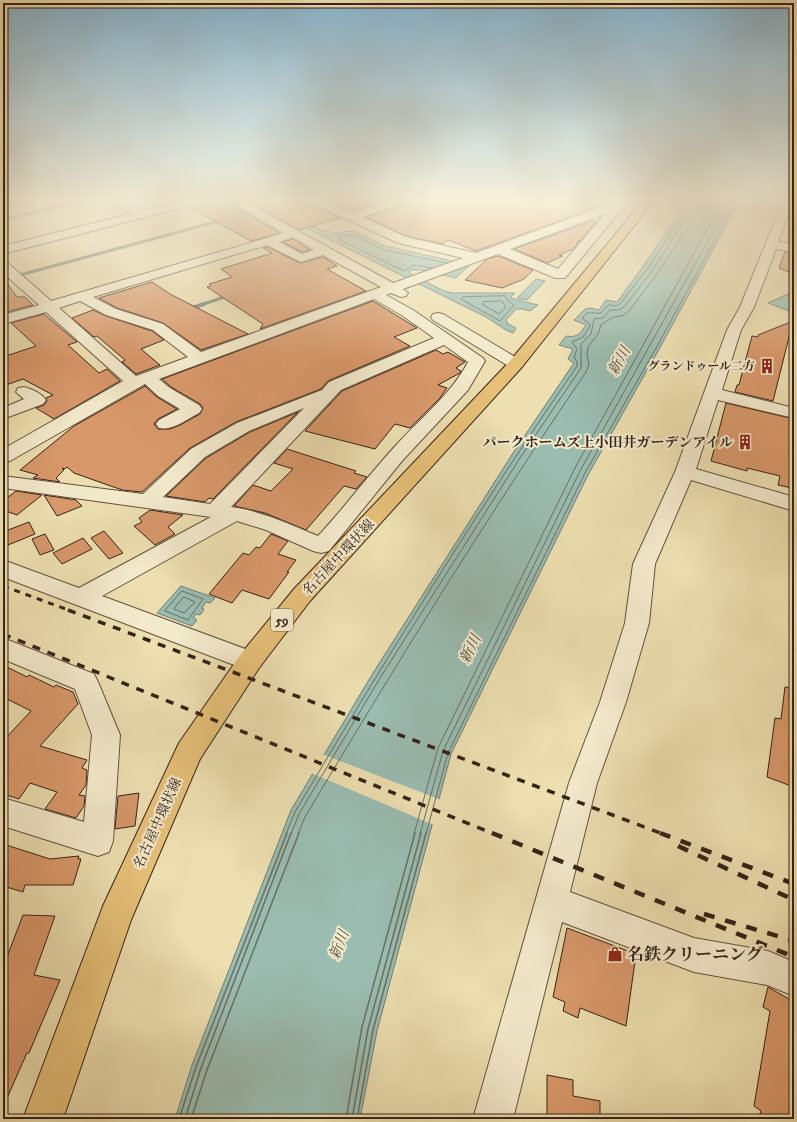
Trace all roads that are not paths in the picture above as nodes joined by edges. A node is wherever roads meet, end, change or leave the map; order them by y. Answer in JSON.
{"nodes":[{"id":1,"x":228,"y":253,"type":"edge"},
{"id":2,"x":292,"y":253,"type":"edge"},
{"id":3,"x":315,"y":253,"type":"edge"},
{"id":4,"x":332,"y":253,"type":"edge"},
{"id":5,"x":455,"y":253,"type":"edge"},
{"id":6,"x":486,"y":253,"type":"edge"},
{"id":7,"x":508,"y":253,"type":"edge"},
{"id":8,"x":578,"y":253,"type":"edge"},
{"id":9,"x":606,"y":253,"type":"edge"},
{"id":10,"x":768,"y":253,"type":"edge"},
{"id":11,"x":474,"y":258,"type":"junction"},
{"id":12,"x":3,"y":266,"type":"edge"},
{"id":13,"x":392,"y":288,"type":"junction"},
{"id":14,"x":374,"y":294,"type":"junction"},
{"id":15,"x":82,"y":297,"type":"junction"},
{"id":16,"x":412,"y":300,"type":"dead end"},
{"id":17,"x":48,"y":307,"type":"junction"},
{"id":18,"x":426,"y":308,"type":"dead end"},
{"id":19,"x":3,"y":320,"type":"edge"},
{"id":20,"x":445,"y":338,"type":"junction"},
{"id":21,"x":193,"y":360,"type":"junction"},
{"id":22,"x":516,"y":364,"type":"junction"},
{"id":23,"x":202,"y":374,"type":"dead end"},
{"id":24,"x":141,"y":380,"type":"junction"},
{"id":25,"x":329,"y":392,"type":"junction"},
{"id":26,"x":712,"y":394,"type":"junction"},
{"id":27,"x":28,"y":397,"type":"dead end"},
{"id":28,"x":794,"y":413,"type":"edge"},
{"id":29,"x":3,"y":414,"type":"edge"},
{"id":30,"x":165,"y":424,"type":"dead end"},
{"id":31,"x":3,"y":457,"type":"edge"},
{"id":32,"x":685,"y":472,"type":"junction"},
{"id":33,"x":3,"y":482,"type":"edge"},
{"id":34,"x":147,"y":501,"type":"junction"},
{"id":35,"x":794,"y":504,"type":"edge"},
{"id":36,"x":223,"y":513,"type":"junction"},
{"id":37,"x":7,"y":575,"type":"edge"},
{"id":38,"x":81,"y":597,"type":"junction"},
{"id":39,"x":3,"y":648,"type":"edge"},
{"id":40,"x":250,"y":661,"type":"junction"},
{"id":41,"x":3,"y":812,"type":"edge"},
{"id":42,"x":551,"y":901,"type":"junction"},
{"id":43,"x":794,"y":979,"type":"edge"},
{"id":44,"x":43,"y":1119,"type":"edge"},
{"id":45,"x":493,"y":1119,"type":"edge"}],
"edges":[{"from":1,"to":15,"type":"street"},
{"from":2,"to":3,"type":"street"},
{"from":4,"to":13,"type":"street"},
{"from":5,"to":11,"type":"street"},
{"from":6,"to":11,"type":"street"},
{"from":7,"to":8,"type":"street"},
{"from":9,"to":22,"type":"main road","name":"名古屋中環状線","number":"59"},
{"from":10,"to":26,"type":"street"},
{"from":11,"to":13,"type":"street"},
{"from":12,"to":17,"type":"street"},
{"from":13,"to":14,"type":"street"},
{"from":13,"to":16,"type":"street"},
{"from":14,"to":20,"type":"street"},
{"from":14,"to":21,"type":"street"},
{"from":15,"to":17,"type":"street"},
{"from":15,"to":21,"type":"street"},
{"from":17,"to":19,"type":"street"},
{"from":17,"to":24,"type":"street"},
{"from":18,"to":22,"type":"street"},
{"from":20,"to":25,"type":"street"},
{"from":20,"to":36,"type":"street"},
{"from":21,"to":23,"type":"street"},
{"from":21,"to":24,"type":"street"},
{"from":22,"to":40,"type":"main road","name":"名古屋中環状線","number":"59"},
{"from":24,"to":30,"type":"street"},
{"from":24,"to":31,"type":"street"},
{"from":25,"to":34,"type":"street"},
{"from":25,"to":36,"type":"street"},
{"from":26,"to":28,"type":"street"},
{"from":26,"to":32,"type":"street"},
{"from":27,"to":29,"type":"street"},
{"from":32,"to":35,"type":"street"},
{"from":32,"to":42,"type":"street"},
{"from":33,"to":34,"type":"street"},
{"from":34,"to":36,"type":"street"},
{"from":36,"to":38,"type":"street"},
{"from":37,"to":38,"type":"street"},
{"from":38,"to":40,"type":"street"},
{"from":39,"to":41,"type":"street"},
{"from":40,"to":44,"type":"main road","name":"名古屋中環状線","number":"59"},
{"from":42,"to":43,"type":"street"},
{"from":42,"to":45,"type":"street"}]}
